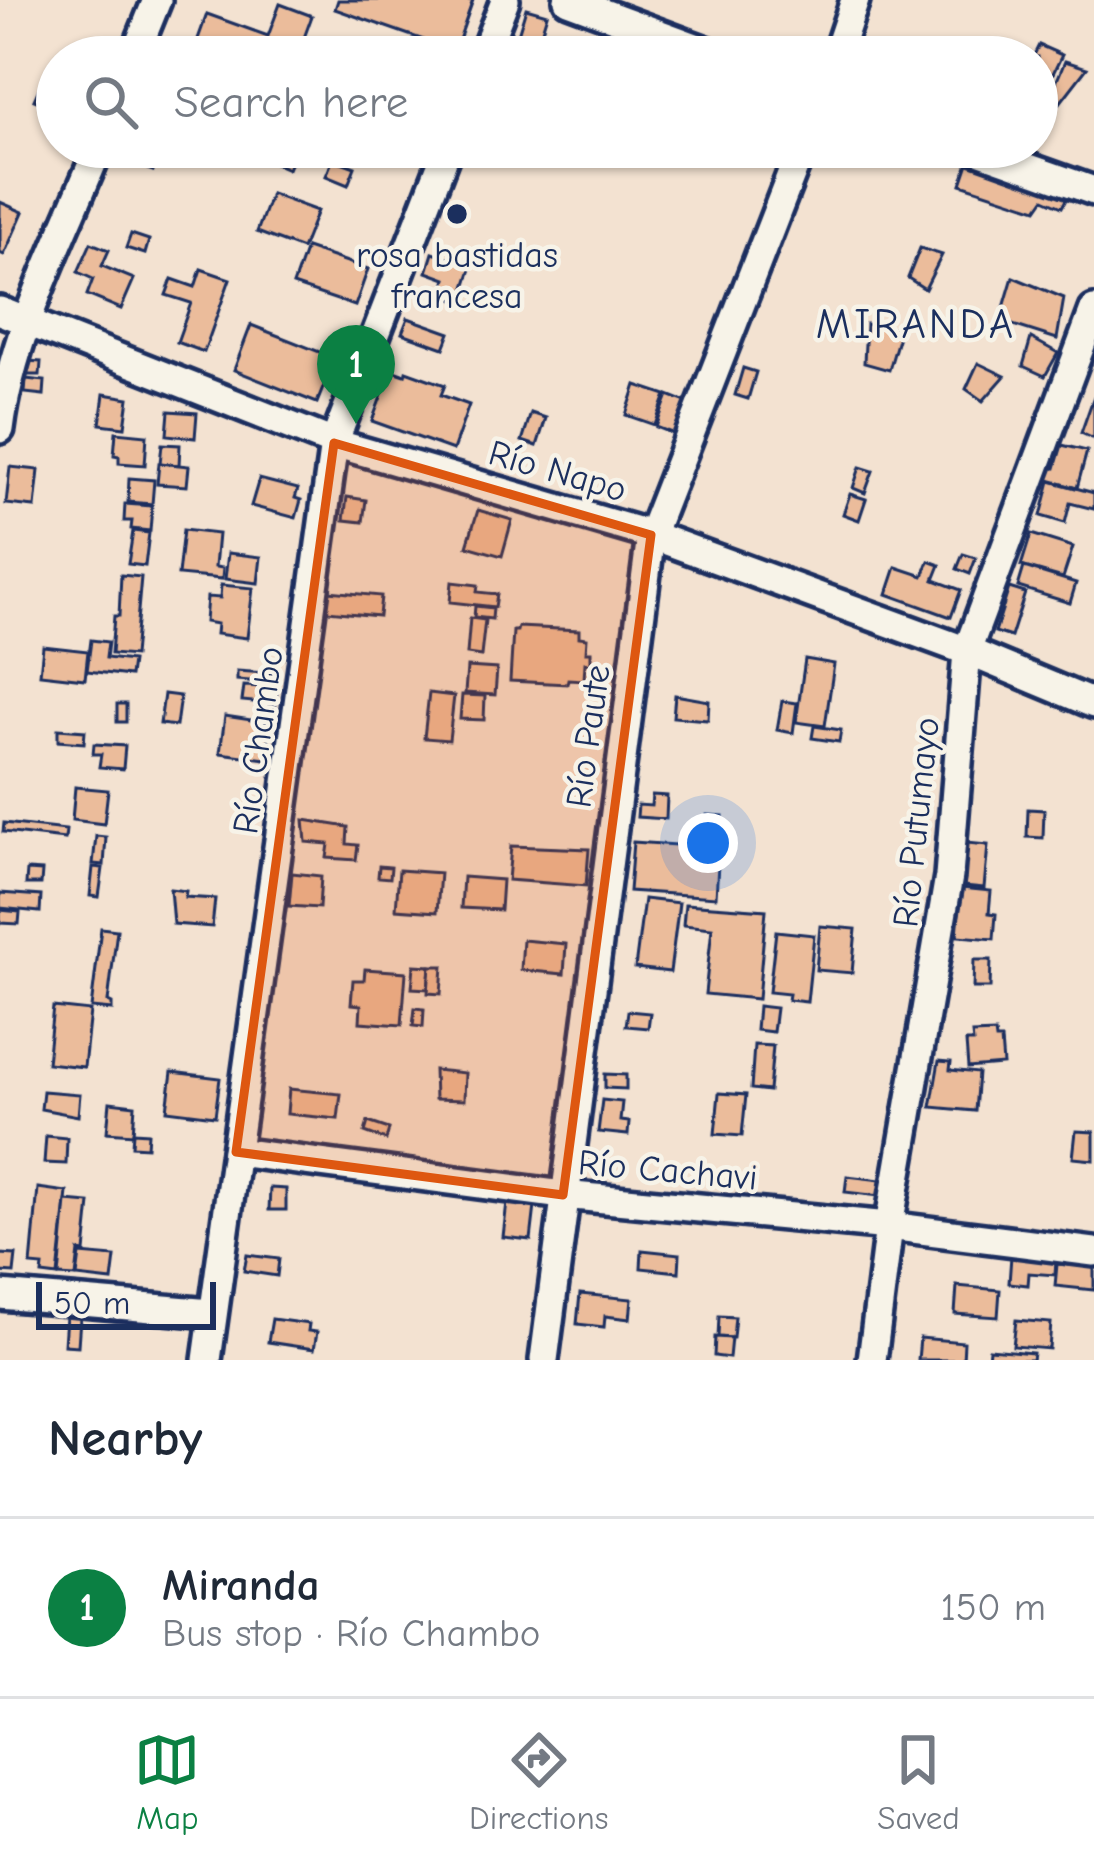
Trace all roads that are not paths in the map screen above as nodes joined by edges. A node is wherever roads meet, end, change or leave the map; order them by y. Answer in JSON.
{"nodes":[{"id":1,"x":157,"y":0,"type":"edge"},
{"id":2,"x":505,"y":0,"type":"edge"},
{"id":3,"x":568,"y":0,"type":"edge"},
{"id":4,"x":856,"y":0,"type":"edge"},
{"id":5,"x":142,"y":36,"type":"edge"},
{"id":6,"x":491,"y":36,"type":"edge"},
{"id":7,"x":665,"y":36,"type":"edge"},
{"id":8,"x":843,"y":36,"type":"edge"},
{"id":9,"x":91,"y":168,"type":"edge"},
{"id":10,"x":440,"y":168,"type":"edge"},
{"id":11,"x":794,"y":168,"type":"edge"},
{"id":12,"x":1029,"y":168,"type":"edge"},
{"id":13,"x":1094,"y":191,"type":"edge"},
{"id":14,"x":0,"y":310,"type":"edge"},
{"id":15,"x":1094,"y":310,"type":"edge"},
{"id":16,"x":28,"y":323,"type":"junction"},
{"id":17,"x":0,"y":429,"type":"edge"},
{"id":18,"x":334,"y":443,"type":"junction"},
{"id":19,"x":651,"y":535,"type":"junction"},
{"id":20,"x":967,"y":651,"type":"junction"},
{"id":21,"x":1094,"y":704,"type":"edge"},
{"id":22,"x":236,"y":1152,"type":"junction"},
{"id":23,"x":563,"y":1195,"type":"junction"},
{"id":24,"x":889,"y":1226,"type":"junction"},
{"id":25,"x":1094,"y":1252,"type":"edge"},
{"id":26,"x":0,"y":1295,"type":"edge"},
{"id":27,"x":211,"y":1313,"type":"junction"},
{"id":28,"x":207,"y":1360,"type":"edge"},
{"id":29,"x":544,"y":1360,"type":"edge"},
{"id":30,"x":872,"y":1360,"type":"edge"}],
"edges":[{"from":1,"to":5,"type":"street"},
{"from":2,"to":6,"type":"street"},
{"from":3,"to":7,"type":"street"},
{"from":4,"to":8,"type":"street"},
{"from":9,"to":16,"type":"street"},
{"from":10,"to":18,"type":"street","name":"Río Chambo"},
{"from":11,"to":19,"type":"street","name":"Río Paute"},
{"from":12,"to":13,"type":"street"},
{"from":14,"to":16,"type":"street","name":"Río Napo"},
{"from":15,"to":20,"type":"street","name":"Río Putumayo"},
{"from":16,"to":17,"type":"street"},
{"from":16,"to":18,"type":"street","name":"Río Napo"},
{"from":18,"to":19,"type":"street","name":"Río Napo"},
{"from":18,"to":22,"type":"street","name":"Río Chambo"},
{"from":19,"to":20,"type":"street","name":"Río Napo"},
{"from":19,"to":23,"type":"street","name":"Río Paute"},
{"from":20,"to":21,"type":"street","name":"Río Napo"},
{"from":20,"to":24,"type":"street","name":"Río Putumayo"},
{"from":22,"to":23,"type":"street","name":"Río Cachavi"},
{"from":22,"to":27,"type":"street","name":"Río Chambo"},
{"from":23,"to":24,"type":"street","name":"Río Cachavi"},
{"from":23,"to":29,"type":"street","name":"Río Paute"},
{"from":24,"to":25,"type":"street","name":"Río Cachavi"},
{"from":24,"to":30,"type":"street","name":"Río Putumayo"},
{"from":26,"to":27,"type":"street"},
{"from":27,"to":28,"type":"street","name":"Río Chambo"}]}
